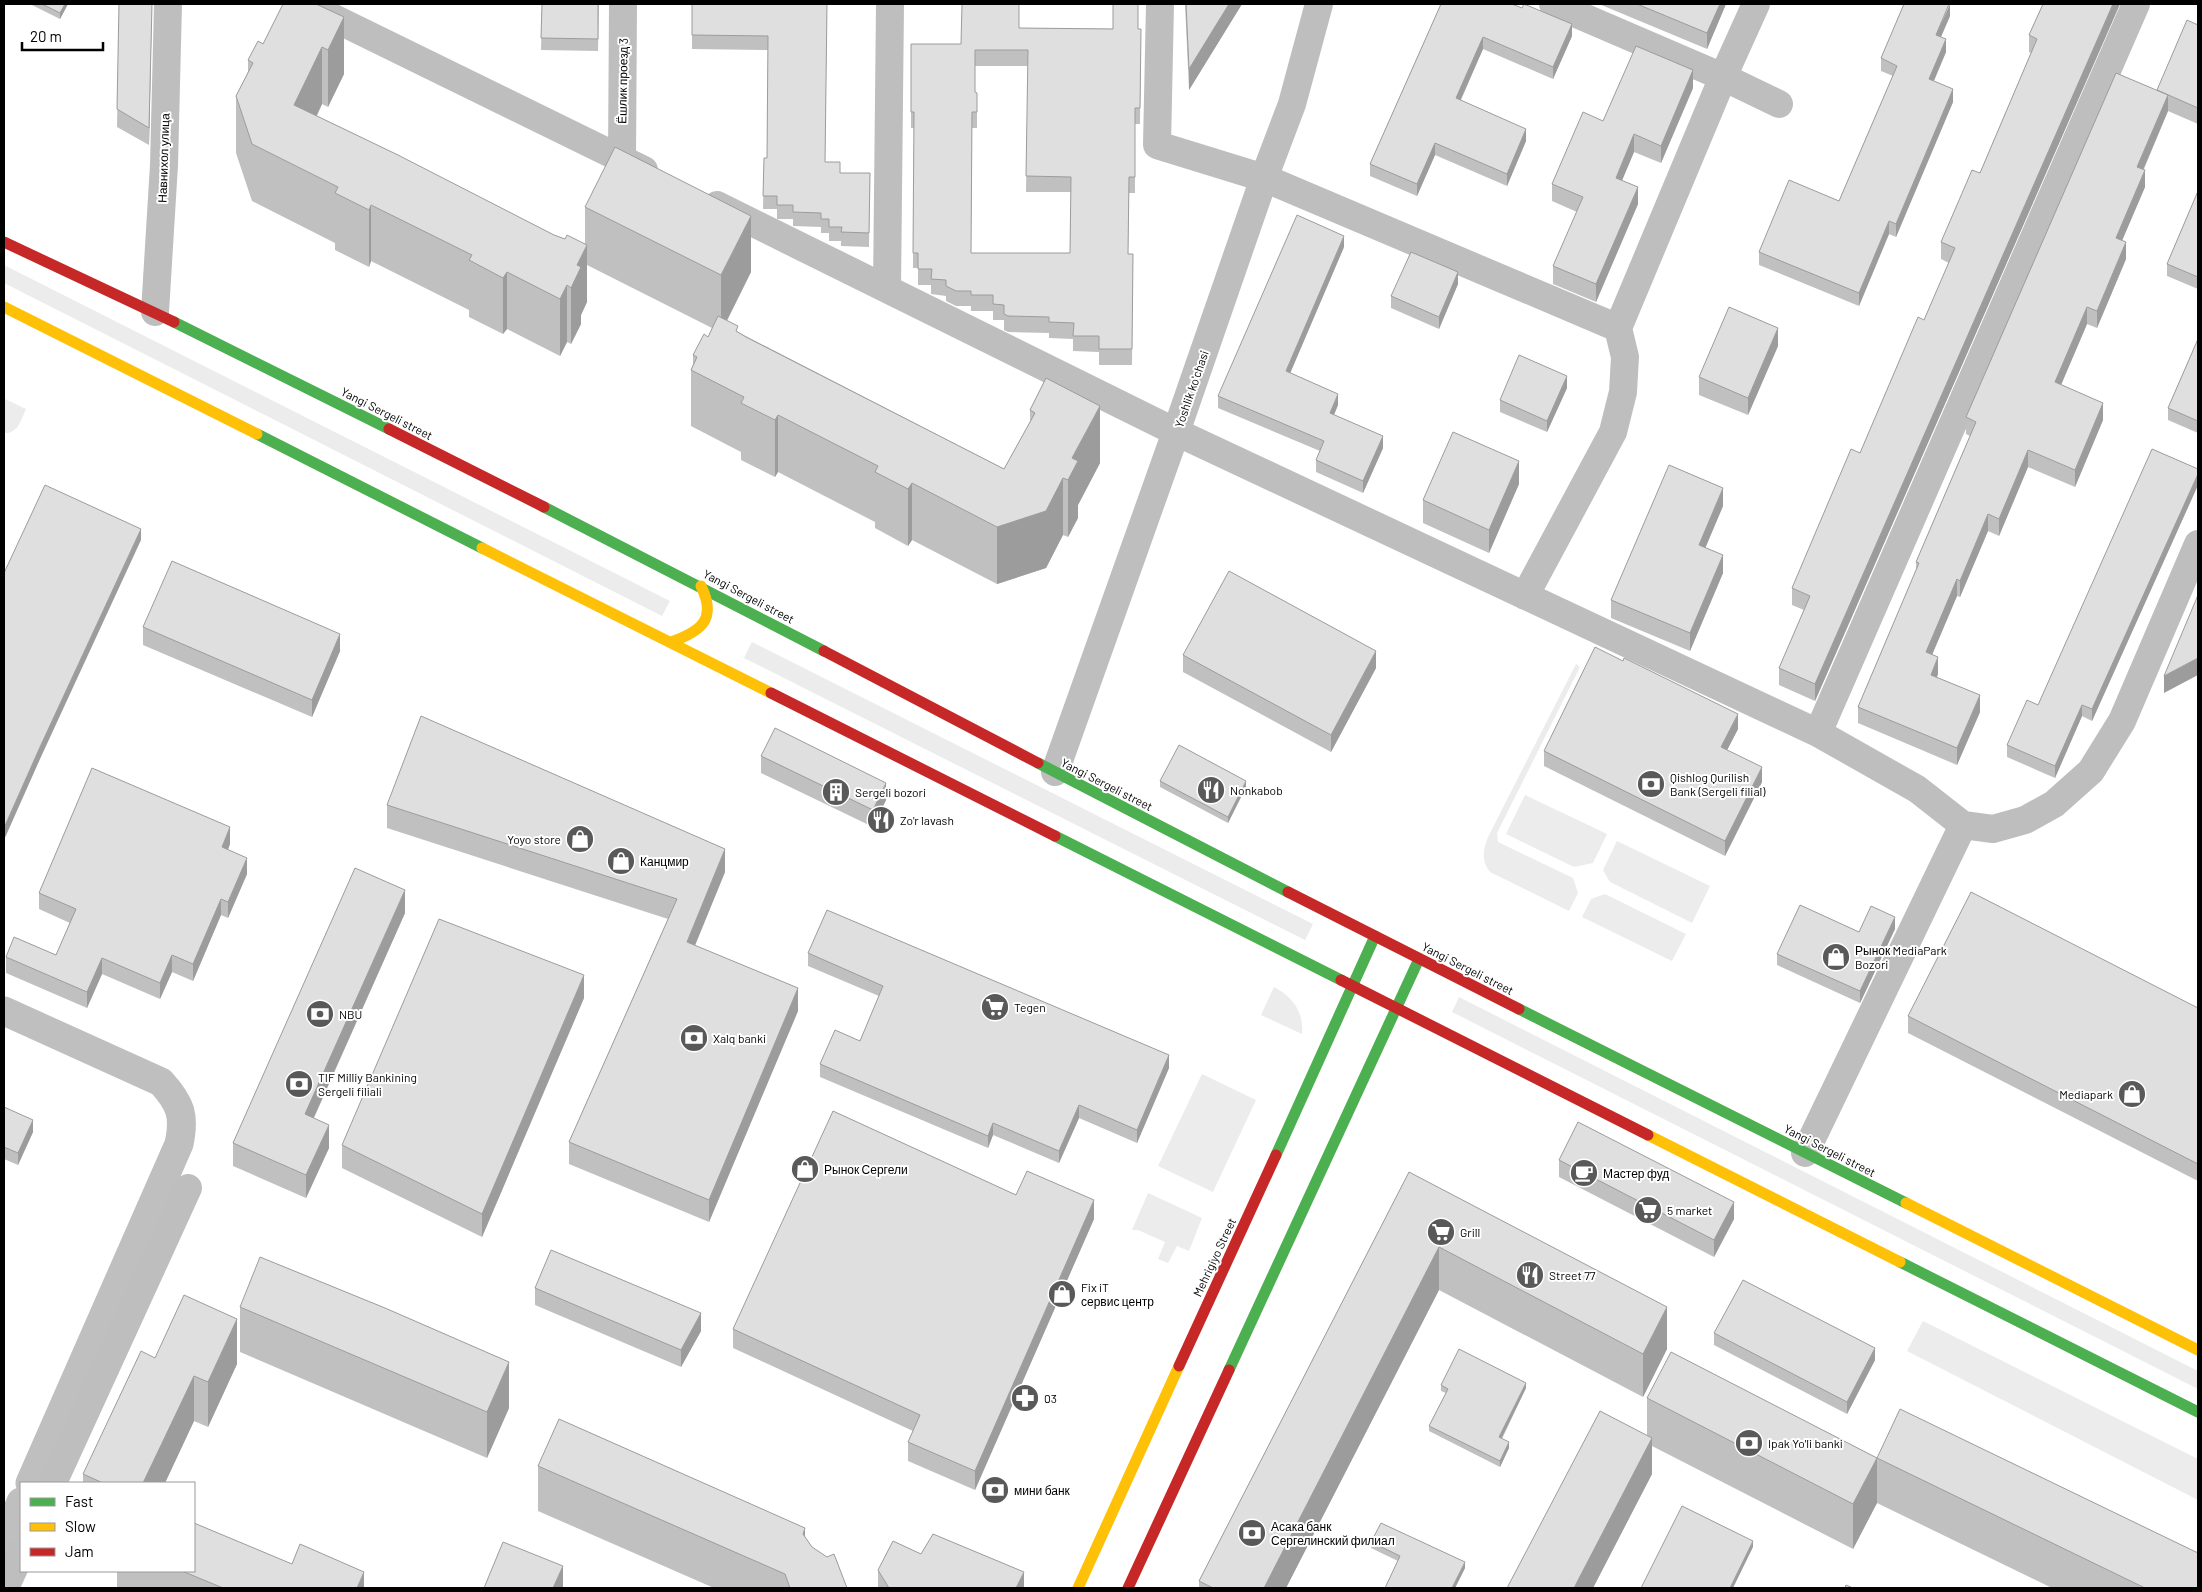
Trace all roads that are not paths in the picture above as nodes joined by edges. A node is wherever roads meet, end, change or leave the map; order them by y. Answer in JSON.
{"nodes":[{"id":1,"x":168,"y":4,"type":"edge"},
{"id":2,"x":305,"y":4,"type":"edge"},
{"id":3,"x":623,"y":4,"type":"edge"},
{"id":4,"x":890,"y":4,"type":"edge"},
{"id":5,"x":1160,"y":4,"type":"edge"},
{"id":6,"x":1319,"y":4,"type":"edge"},
{"id":7,"x":1553,"y":4,"type":"edge"},
{"id":8,"x":1756,"y":4,"type":"edge"},
{"id":9,"x":2136,"y":4,"type":"edge"},
{"id":10,"x":345,"y":14,"type":"edge"},
{"id":11,"x":1723,"y":77,"type":"junction"},
{"id":12,"x":1779,"y":104,"type":"dead end"},
{"id":13,"x":622,"y":159,"type":"junction"},
{"id":14,"x":1264,"y":178,"type":"junction"},
{"id":15,"x":666,"y":180,"type":"edge"},
{"id":16,"x":692,"y":194,"type":"edge"},
{"id":17,"x":4,"y":242,"type":"edge"},
{"id":18,"x":887,"y":289,"type":"junction"},
{"id":19,"x":4,"y":307,"type":"edge"},
{"id":20,"x":155,"y":312,"type":"junction"},
{"id":21,"x":1618,"y":328,"type":"junction"},
{"id":22,"x":1176,"y":432,"type":"junction"},
{"id":23,"x":2198,"y":544,"type":"edge"},
{"id":24,"x":701,"y":586,"type":"junction"},
{"id":25,"x":1525,"y":596,"type":"junction"},
{"id":26,"x":671,"y":642,"type":"junction"},
{"id":27,"x":1818,"y":733,"type":"junction"},
{"id":28,"x":1054,"y":772,"type":"junction"},
{"id":29,"x":1963,"y":825,"type":"junction"},
{"id":30,"x":1375,"y":936,"type":"junction"},
{"id":31,"x":1419,"y":959,"type":"junction"},
{"id":32,"x":1352,"y":985,"type":"junction"},
{"id":33,"x":1397,"y":1008,"type":"junction"},
{"id":34,"x":1804,"y":1153,"type":"junction"},
{"id":35,"x":188,"y":1188,"type":"dead end"},
{"id":36,"x":2198,"y":1350,"type":"edge"},
{"id":37,"x":2198,"y":1412,"type":"edge"},
{"id":38,"x":53,"y":1482,"type":"edge"},
{"id":39,"x":20,"y":1554,"type":"edge"},
{"id":40,"x":5,"y":1588,"type":"edge"},
{"id":41,"x":1078,"y":1588,"type":"edge"},
{"id":42,"x":1128,"y":1588,"type":"edge"}],
"edges":[{"from":1,"to":20,"type":"street","name":"Навнихол улица"},
{"from":2,"to":10,"type":"street"},
{"from":3,"to":13,"type":"street","name":"Ёшлик проезд 3"},
{"from":4,"to":18,"type":"street"},
{"from":5,"to":14,"type":"street"},
{"from":6,"to":14,"type":"street","name":"Yoshlik koʻchasi"},
{"from":7,"to":11,"type":"street"},
{"from":8,"to":11,"type":"street"},
{"from":9,"to":27,"type":"street"},
{"from":10,"to":13,"type":"street"},
{"from":11,"to":12,"type":"street"},
{"from":11,"to":21,"type":"street"},
{"from":13,"to":15,"type":"street"},
{"from":14,"to":21,"type":"street"},
{"from":14,"to":22,"type":"street","name":"Yoshlik koʻchasi"},
{"from":16,"to":18,"type":"street"},
{"from":17,"to":20,"type":"main road","name":"Yangi Sergeli street"},
{"from":18,"to":22,"type":"street"},
{"from":19,"to":26,"type":"main road"},
{"from":20,"to":24,"type":"main road","name":"Yangi Sergeli street"},
{"from":21,"to":25,"type":"street"},
{"from":22,"to":25,"type":"street"},
{"from":22,"to":28,"type":"street","name":"Yoshlik koʻchasi"},
{"from":23,"to":29,"type":"street"},
{"from":24,"to":26,"type":"main road"},
{"from":24,"to":28,"type":"main road","name":"Yangi Sergeli street"},
{"from":25,"to":27,"type":"street"},
{"from":26,"to":32,"type":"main road"},
{"from":27,"to":29,"type":"street"},
{"from":28,"to":30,"type":"main road","name":"Yangi Sergeli street"},
{"from":29,"to":34,"type":"street"},
{"from":30,"to":31,"type":"main road","name":"Yangi Sergeli street"},
{"from":30,"to":32,"type":"main road","name":"Mehrigiyo Street"},
{"from":31,"to":33,"type":"main road"},
{"from":31,"to":34,"type":"main road","name":"Yangi Sergeli street"},
{"from":32,"to":33,"type":"main road"},
{"from":32,"to":41,"type":"main road","name":"Mehrigiyo Street"},
{"from":33,"to":37,"type":"main road"},
{"from":33,"to":42,"type":"main road"},
{"from":34,"to":36,"type":"main road","name":"Yangi Sergeli street"},
{"from":35,"to":38,"type":"street"},
{"from":39,"to":40,"type":"street"}]}
